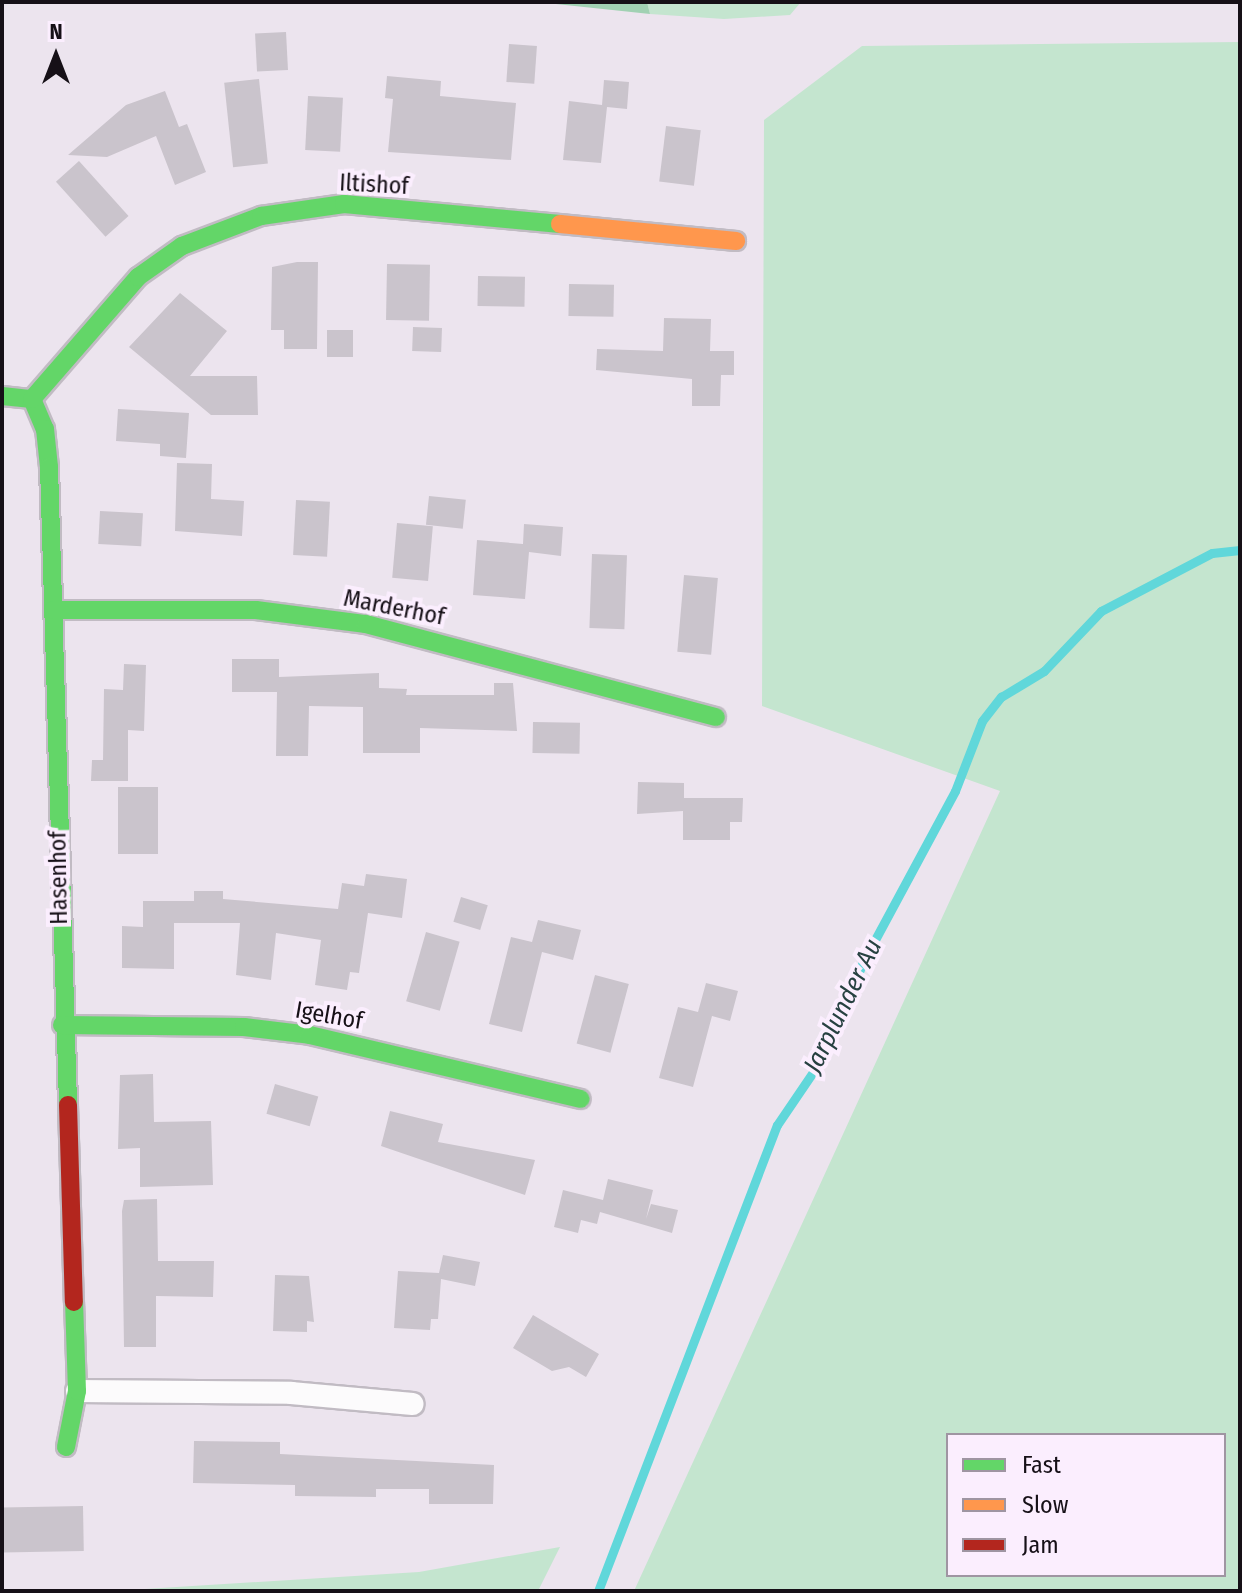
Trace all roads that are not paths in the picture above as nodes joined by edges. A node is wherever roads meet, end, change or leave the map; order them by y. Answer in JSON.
{"nodes":[{"id":1,"x":736,"y":241,"type":"dead end"},
{"id":2,"x":2,"y":396,"type":"edge"},
{"id":3,"x":32,"y":399,"type":"junction"},
{"id":4,"x":53,"y":610,"type":"junction"},
{"id":5,"x":716,"y":717,"type":"dead end"},
{"id":6,"x":62,"y":1025,"type":"junction"},
{"id":7,"x":581,"y":1099,"type":"dead end"},
{"id":8,"x":77,"y":1391,"type":"junction"},
{"id":9,"x":413,"y":1404,"type":"dead end"},
{"id":10,"x":66,"y":1447,"type":"dead end"}],
"edges":[{"from":1,"to":3,"type":"street","name":"Iltishof"},
{"from":2,"to":3,"type":"street"},
{"from":3,"to":4,"type":"street","name":"Hasenhof"},
{"from":4,"to":5,"type":"street","name":"Marderhof"},
{"from":4,"to":6,"type":"street","name":"Hasenhof"},
{"from":6,"to":7,"type":"street","name":"Igelhof"},
{"from":6,"to":8,"type":"street","name":"Hasenhof"},
{"from":8,"to":9,"type":"street"},
{"from":8,"to":10,"type":"street","name":"Hasenhof"}]}
